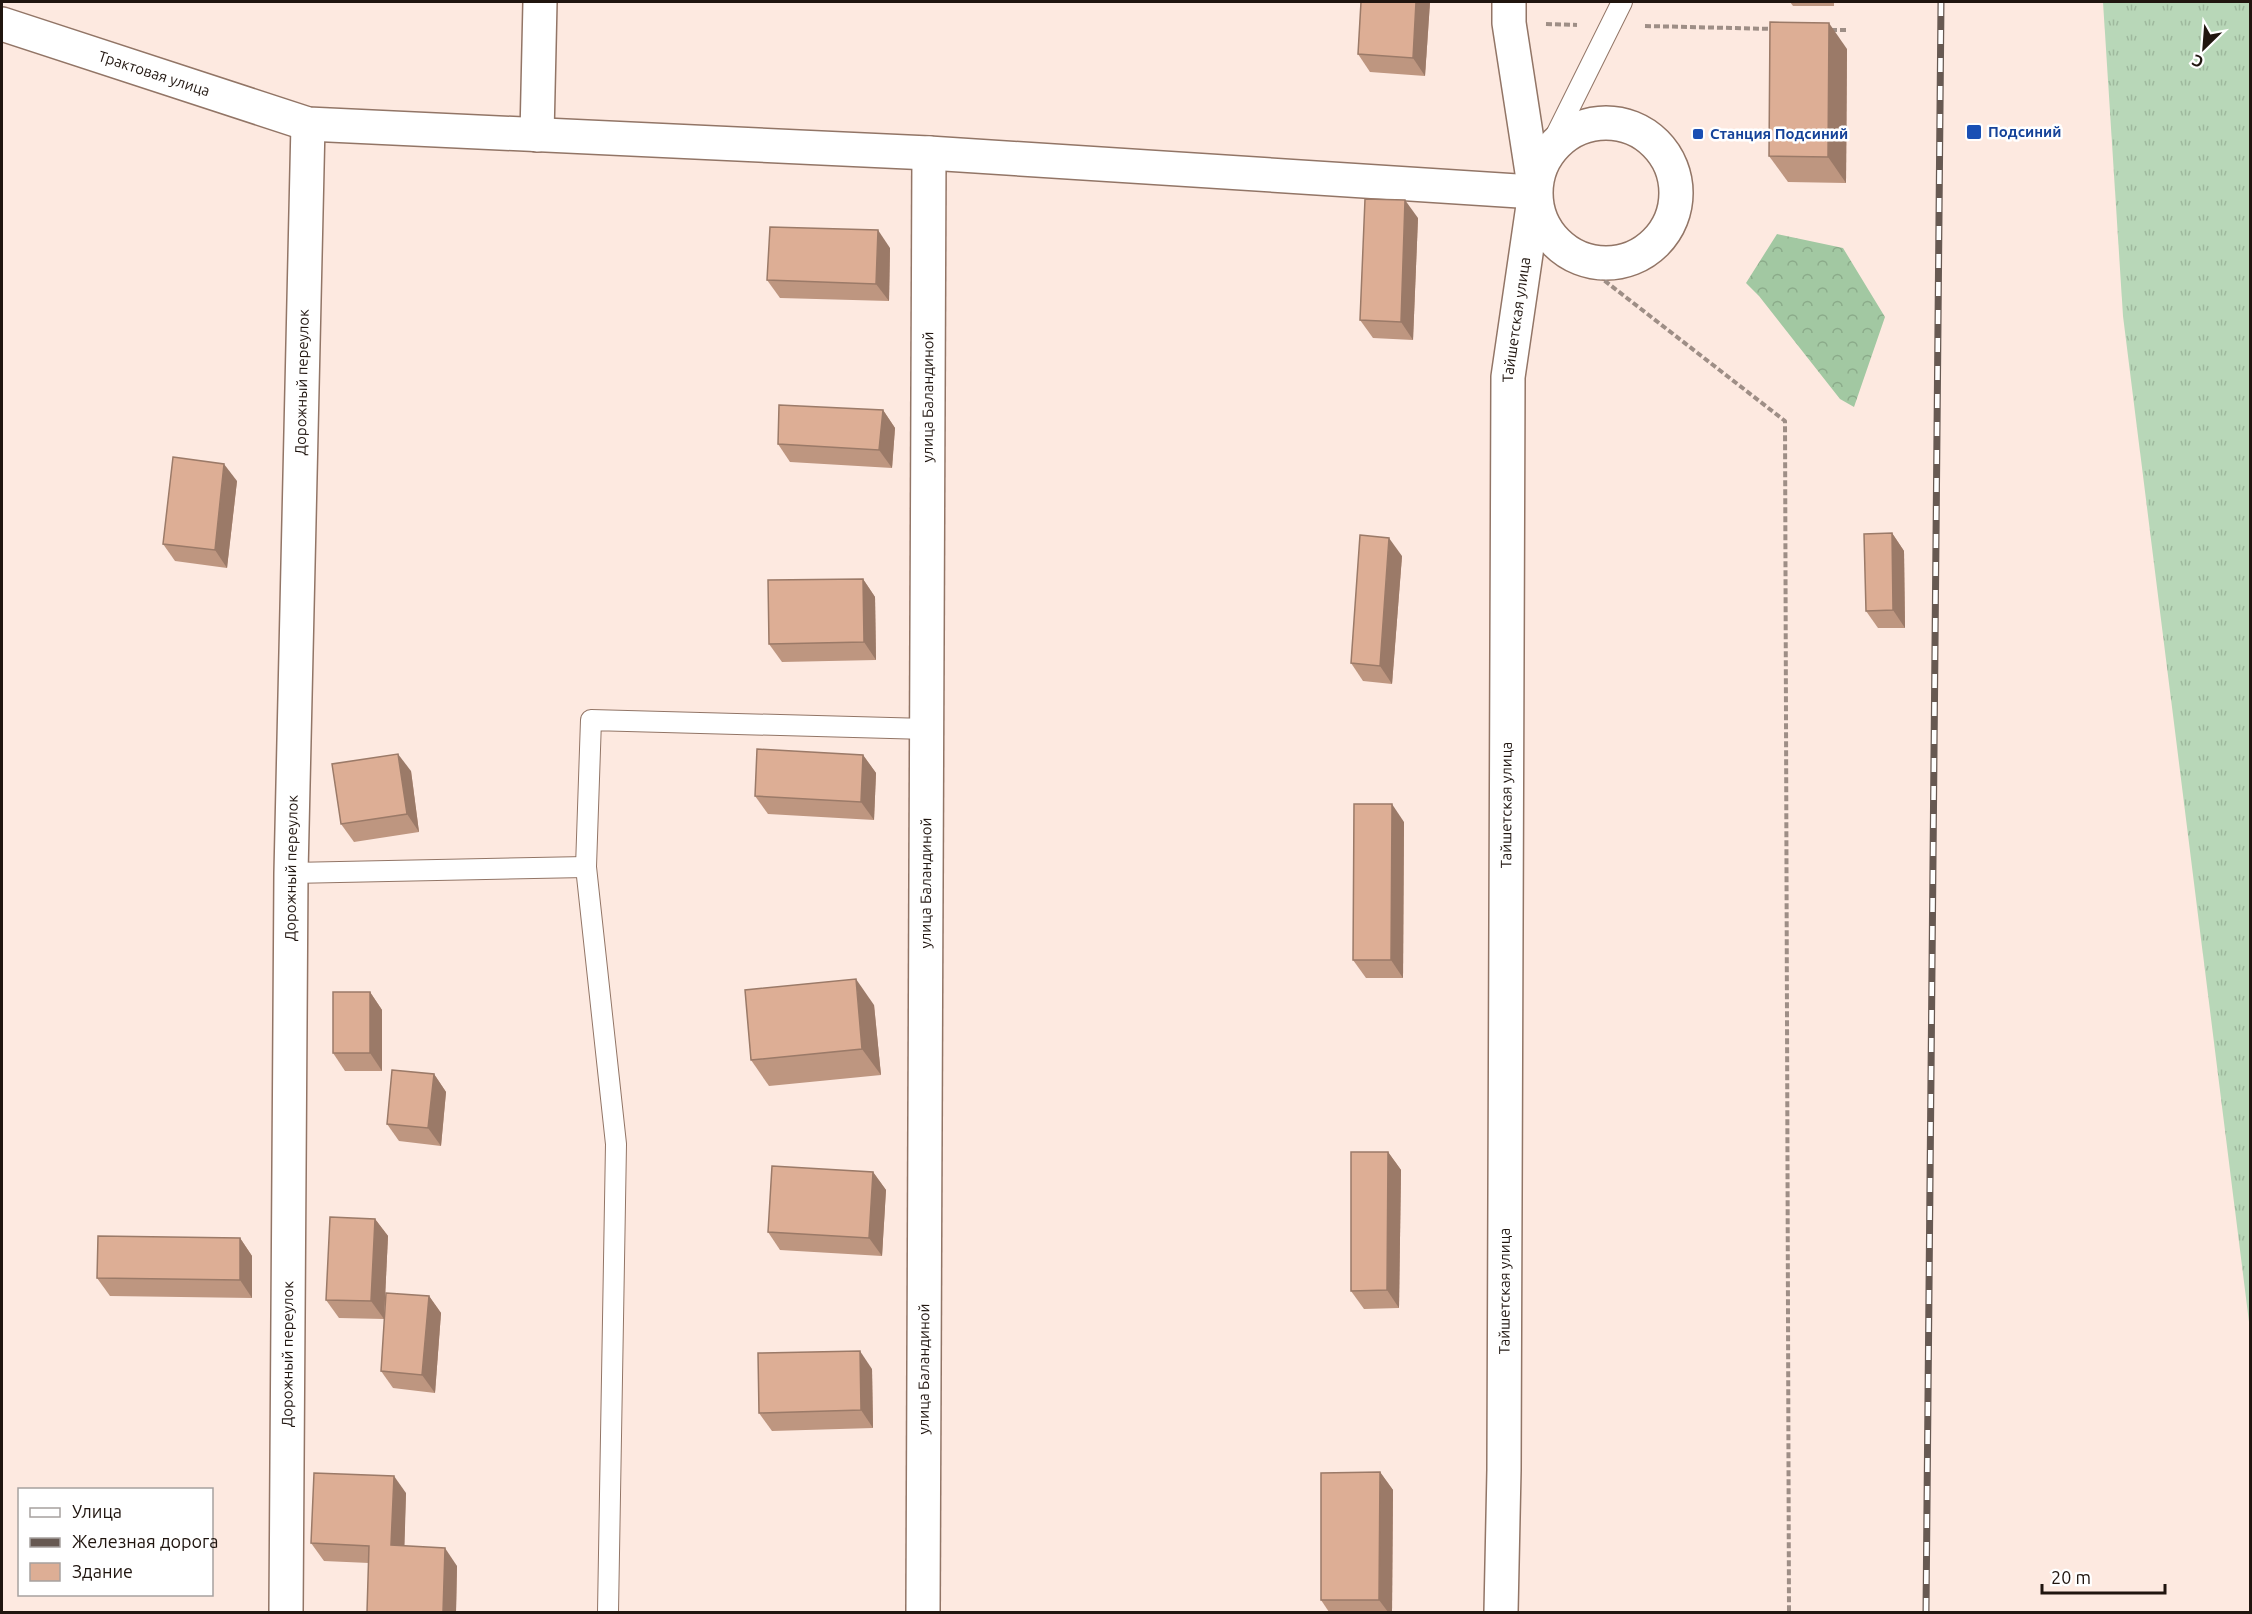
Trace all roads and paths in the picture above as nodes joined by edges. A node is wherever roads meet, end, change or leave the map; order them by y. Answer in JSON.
{"nodes":[{"id":1,"x":540,"y":2,"type":"edge"},
{"id":2,"x":1622,"y":2,"type":"edge"},
{"id":3,"x":1509,"y":12,"type":"edge"},
{"id":4,"x":2,"y":24,"type":"edge"},
{"id":5,"x":1608,"y":25,"type":"junction"},
{"id":6,"x":1776,"y":28,"type":"edge"},
{"id":7,"x":1824,"y":29,"type":"edge"},
{"id":8,"x":1848,"y":30,"type":"dead end"},
{"id":9,"x":308,"y":124,"type":"junction"},
{"id":10,"x":537,"y":135,"type":"junction"},
{"id":11,"x":929,"y":153,"type":"junction"},
{"id":12,"x":1537,"y":180,"type":"junction"},
{"id":13,"x":1569,"y":253,"type":"junction"},
{"id":14,"x":927,"y":729,"type":"junction"},
{"id":15,"x":586,"y":867,"type":"junction"},
{"id":16,"x":291,"y":873,"type":"junction"},
{"id":17,"x":286,"y":1612,"type":"edge"},
{"id":18,"x":608,"y":1612,"type":"edge"},
{"id":19,"x":923,"y":1612,"type":"edge"},
{"id":20,"x":1501,"y":1612,"type":"edge"},
{"id":21,"x":1789,"y":1612,"type":"edge"}],
"edges":[{"from":1,"to":10,"type":"street"},
{"from":2,"to":5,"type":"lane"},
{"from":3,"to":5,"type":"path"},
{"from":3,"to":12,"type":"street","name":"Тайшетская улица"},
{"from":4,"to":9,"type":"street","name":"Трактовая улица"},
{"from":5,"to":6,"type":"path"},
{"from":5,"to":12,"type":"lane"},
{"from":7,"to":8,"type":"path"},
{"from":9,"to":10,"type":"street","name":"Трактовая улица"},
{"from":9,"to":16,"type":"street","name":"Дорожный переулок"},
{"from":10,"to":11,"type":"street","name":"Трактовая улица"},
{"from":11,"to":12,"type":"street","name":"Трактовая улица"},
{"from":11,"to":14,"type":"street","name":"улица Баландиной"},
{"from":12,"to":13,"type":"street"},
{"from":12,"to":13,"type":"street"},
{"from":12,"to":20,"type":"street","name":"Тайшетская улица"},
{"from":13,"to":21,"type":"path"},
{"from":14,"to":15,"type":"lane"},
{"from":14,"to":19,"type":"street","name":"улица Баландиной"},
{"from":15,"to":16,"type":"lane"},
{"from":15,"to":18,"type":"lane"},
{"from":16,"to":17,"type":"street","name":"Дорожный переулок"}]}
